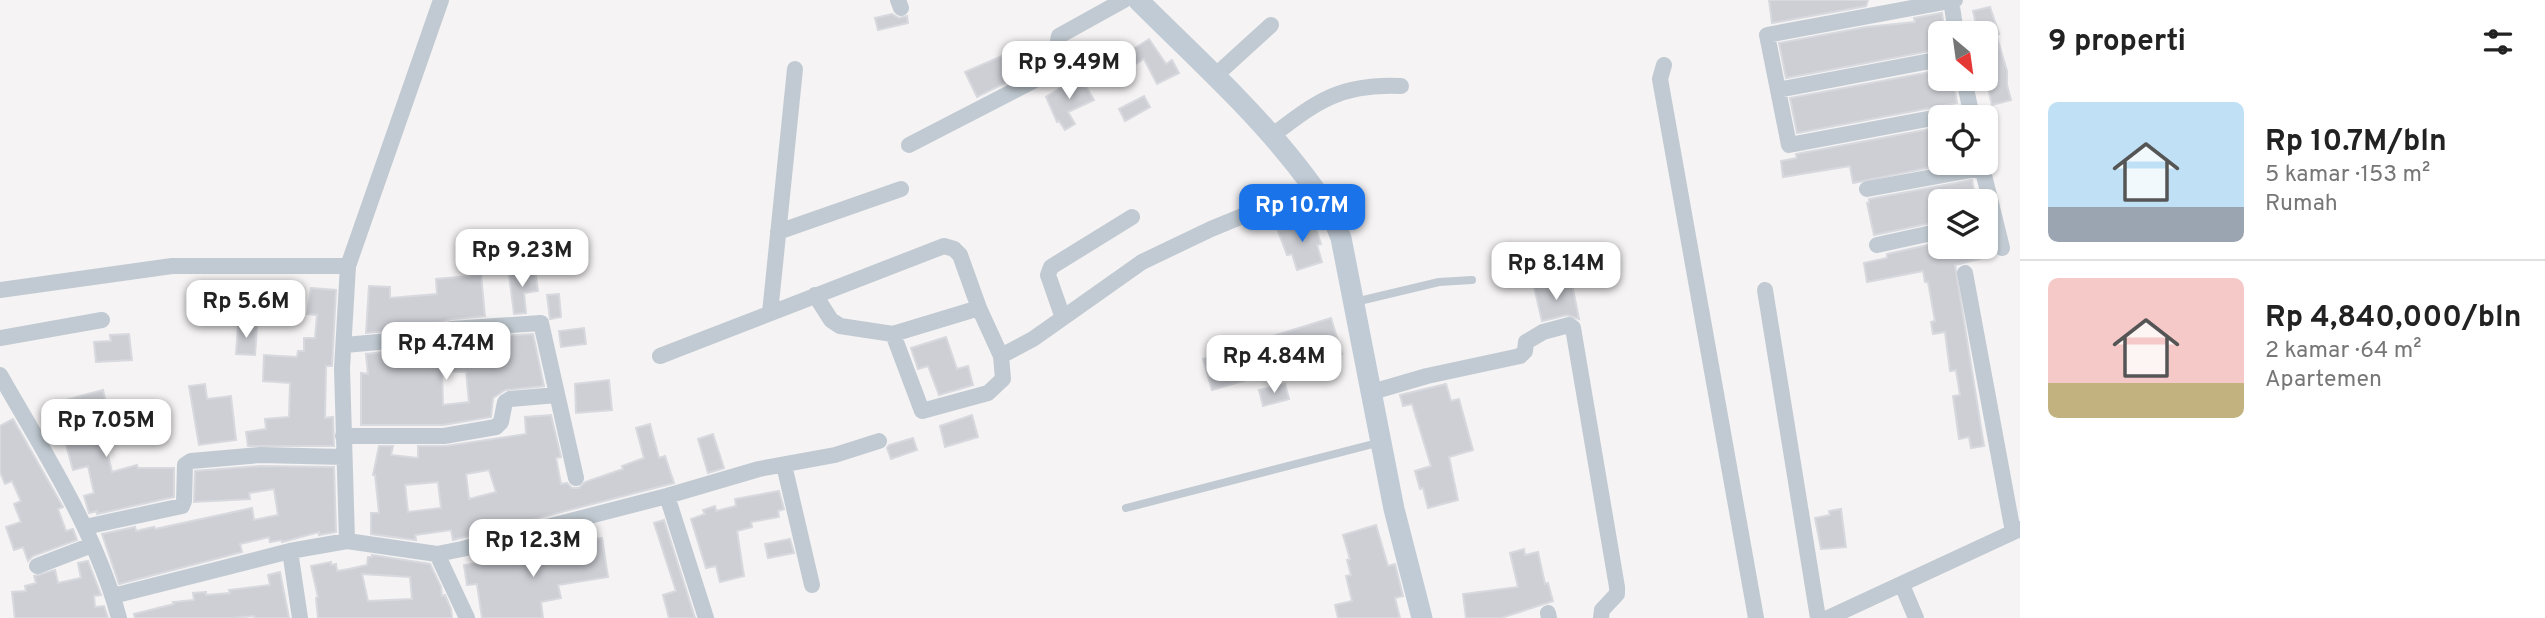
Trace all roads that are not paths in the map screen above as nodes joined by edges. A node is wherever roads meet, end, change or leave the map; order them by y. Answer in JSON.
{"nodes":[{"id":1,"x":441,"y":0,"type":"edge"},
{"id":2,"x":1124,"y":0,"type":"edge"},
{"id":3,"x":1138,"y":0,"type":"edge"},
{"id":4,"x":1953,"y":0,"type":"edge"},
{"id":5,"x":1955,"y":21,"type":"edge"},
{"id":6,"x":1271,"y":25,"type":"dead end"},
{"id":7,"x":1928,"y":61,"type":"edge"},
{"id":8,"x":1664,"y":65,"type":"dead end"},
{"id":9,"x":795,"y":69,"type":"dead end"},
{"id":10,"x":1215,"y":76,"type":"junction"},
{"id":11,"x":1401,"y":86,"type":"dead end"},
{"id":12,"x":1778,"y":90,"type":"junction"},
{"id":13,"x":1928,"y":121,"type":"edge"},
{"id":14,"x":1273,"y":135,"type":"junction"},
{"id":15,"x":909,"y":145,"type":"dead end"},
{"id":16,"x":1937,"y":175,"type":"edge"},
{"id":17,"x":1313,"y":187,"type":"junction"},
{"id":18,"x":901,"y":189,"type":"dead end"},
{"id":19,"x":1867,"y":189,"type":"dead end"},
{"id":20,"x":1132,"y":216,"type":"dead end"},
{"id":21,"x":778,"y":232,"type":"junction"},
{"id":22,"x":1928,"y":234,"type":"edge"},
{"id":23,"x":1998,"y":240,"type":"edge"},
{"id":24,"x":1877,"y":245,"type":"dead end"},
{"id":25,"x":2001,"y":248,"type":"dead end"},
{"id":26,"x":348,"y":266,"type":"junction"},
{"id":27,"x":1965,"y":273,"type":"dead end"},
{"id":28,"x":1472,"y":280,"type":"dead end"},
{"id":29,"x":0,"y":290,"type":"edge"},
{"id":30,"x":1765,"y":290,"type":"dead end"},
{"id":31,"x":815,"y":295,"type":"junction"},
{"id":32,"x":1354,"y":302,"type":"junction"},
{"id":33,"x":979,"y":308,"type":"junction"},
{"id":34,"x":769,"y":313,"type":"junction"},
{"id":35,"x":1063,"y":317,"type":"junction"},
{"id":36,"x":102,"y":320,"type":"dead end"},
{"id":37,"x":893,"y":334,"type":"junction"},
{"id":38,"x":0,"y":338,"type":"edge"},
{"id":39,"x":345,"y":345,"type":"junction"},
{"id":40,"x":660,"y":356,"type":"dead end"},
{"id":41,"x":1002,"y":356,"type":"junction"},
{"id":42,"x":2,"y":382,"type":"edge"},
{"id":43,"x":1372,"y":392,"type":"junction"},
{"id":44,"x":557,"y":395,"type":"junction"},
{"id":45,"x":344,"y":436,"type":"junction"},
{"id":46,"x":879,"y":441,"type":"dead end"},
{"id":47,"x":1381,"y":442,"type":"junction"},
{"id":48,"x":344,"y":457,"type":"junction"},
{"id":49,"x":784,"y":465,"type":"junction"},
{"id":50,"x":576,"y":478,"type":"dead end"},
{"id":51,"x":667,"y":496,"type":"junction"},
{"id":52,"x":1126,"y":508,"type":"dead end"},
{"id":53,"x":85,"y":527,"type":"junction"},
{"id":54,"x":2017,"y":531,"type":"edge"},
{"id":55,"x":347,"y":541,"type":"junction"},
{"id":56,"x":92,"y":545,"type":"junction"},
{"id":57,"x":290,"y":551,"type":"junction"},
{"id":58,"x":437,"y":554,"type":"junction"},
{"id":59,"x":37,"y":566,"type":"dead end"},
{"id":60,"x":812,"y":585,"type":"dead end"},
{"id":61,"x":1902,"y":585,"type":"junction"},
{"id":62,"x":113,"y":597,"type":"junction"},
{"id":63,"x":466,"y":615,"type":"edge"},
{"id":64,"x":119,"y":618,"type":"edge"},
{"id":65,"x":300,"y":618,"type":"edge"},
{"id":66,"x":448,"y":618,"type":"edge"},
{"id":67,"x":706,"y":618,"type":"edge"},
{"id":68,"x":1422,"y":618,"type":"edge"},
{"id":69,"x":1601,"y":618,"type":"edge"},
{"id":70,"x":1756,"y":618,"type":"edge"},
{"id":71,"x":1818,"y":618,"type":"edge"},
{"id":72,"x":1828,"y":618,"type":"edge"},
{"id":73,"x":1916,"y":618,"type":"edge"}],
"edges":[{"from":1,"to":26,"type":"street"},
{"from":2,"to":15,"type":"street"},
{"from":3,"to":10,"type":"main road"},
{"from":4,"to":5,"type":"street"},
{"from":4,"to":12,"type":"street"},
{"from":6,"to":10,"type":"street"},
{"from":7,"to":12,"type":"street"},
{"from":8,"to":70,"type":"street"},
{"from":9,"to":21,"type":"street"},
{"from":10,"to":14,"type":"main road"},
{"from":11,"to":14,"type":"street"},
{"from":12,"to":13,"type":"street"},
{"from":14,"to":17,"type":"main road"},
{"from":16,"to":19,"type":"street"},
{"from":17,"to":32,"type":"main road"},
{"from":17,"to":35,"type":"street"},
{"from":18,"to":21,"type":"street"},
{"from":20,"to":35,"type":"street"},
{"from":21,"to":34,"type":"street"},
{"from":22,"to":24,"type":"street"},
{"from":23,"to":25,"type":"street"},
{"from":26,"to":29,"type":"street"},
{"from":26,"to":39,"type":"street"},
{"from":27,"to":54,"type":"street"},
{"from":28,"to":32,"type":"lane"},
{"from":30,"to":71,"type":"street"},
{"from":31,"to":33,"type":"street"},
{"from":31,"to":34,"type":"street"},
{"from":31,"to":37,"type":"street"},
{"from":32,"to":43,"type":"main road"},
{"from":33,"to":37,"type":"street"},
{"from":33,"to":41,"type":"street"},
{"from":34,"to":40,"type":"street"},
{"from":35,"to":41,"type":"street"},
{"from":36,"to":38,"type":"street"},
{"from":37,"to":41,"type":"street"},
{"from":39,"to":44,"type":"street"},
{"from":39,"to":45,"type":"street"},
{"from":42,"to":53,"type":"street"},
{"from":43,"to":47,"type":"main road"},
{"from":43,"to":69,"type":"street"},
{"from":44,"to":45,"type":"street"},
{"from":44,"to":50,"type":"street"},
{"from":45,"to":48,"type":"street"},
{"from":46,"to":49,"type":"street"},
{"from":47,"to":52,"type":"lane"},
{"from":47,"to":68,"type":"main road"},
{"from":48,"to":53,"type":"street"},
{"from":48,"to":55,"type":"street"},
{"from":49,"to":51,"type":"street"},
{"from":49,"to":60,"type":"street"},
{"from":51,"to":58,"type":"street"},
{"from":51,"to":67,"type":"street"},
{"from":53,"to":56,"type":"street"},
{"from":54,"to":61,"type":"street"},
{"from":55,"to":57,"type":"street"},
{"from":55,"to":58,"type":"street"},
{"from":56,"to":59,"type":"street"},
{"from":56,"to":62,"type":"street"},
{"from":57,"to":62,"type":"street"},
{"from":57,"to":65,"type":"street"},
{"from":58,"to":63,"type":"street"},
{"from":61,"to":72,"type":"street"},
{"from":61,"to":73,"type":"street"},
{"from":62,"to":64,"type":"street"},
{"from":63,"to":66,"type":"street"}]}
